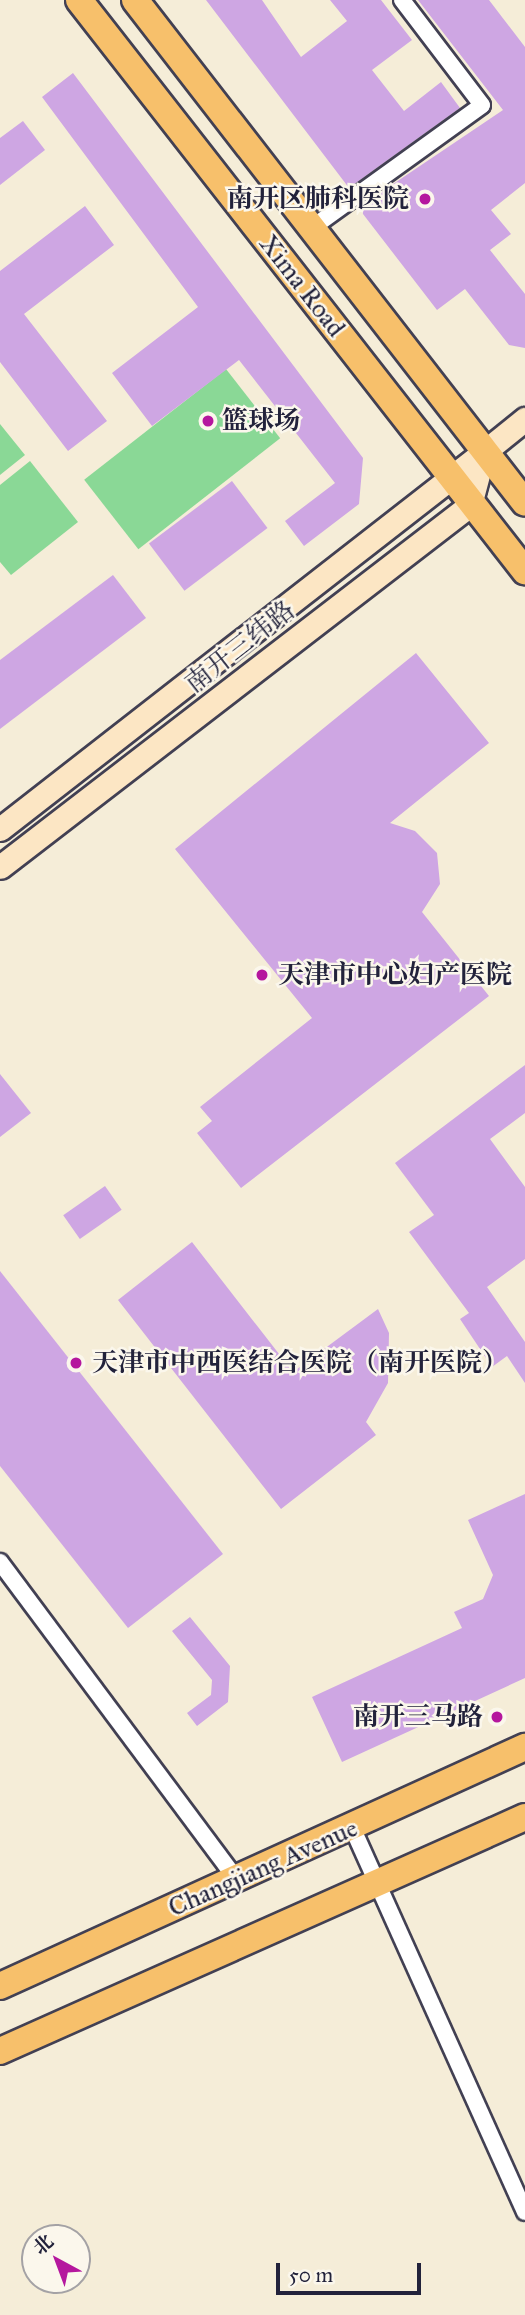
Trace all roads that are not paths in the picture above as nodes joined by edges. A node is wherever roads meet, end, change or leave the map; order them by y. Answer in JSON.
{"nodes":[{"id":1,"x":79,"y":0,"type":"edge"},
{"id":2,"x":135,"y":0,"type":"edge"},
{"id":3,"x":402,"y":0,"type":"edge"},
{"id":4,"x":309,"y":230,"type":"junction"},
{"id":5,"x":525,"y":419,"type":"edge"},
{"id":6,"x":484,"y":452,"type":"junction"},
{"id":7,"x":451,"y":478,"type":"junction"},
{"id":8,"x":525,"y":503,"type":"edge"},
{"id":9,"x":470,"y":505,"type":"junction"},
{"id":10,"x":525,"y":571,"type":"edge"},
{"id":11,"x":0,"y":829,"type":"edge"},
{"id":12,"x":0,"y":867,"type":"edge"},
{"id":13,"x":0,"y":1563,"type":"edge"},
{"id":14,"x":525,"y":1747,"type":"edge"},
{"id":15,"x":525,"y":1816,"type":"edge"},
{"id":16,"x":352,"y":1828,"type":"junction"},
{"id":17,"x":237,"y":1880,"type":"junction"},
{"id":18,"x":375,"y":1883,"type":"junction"},
{"id":19,"x":0,"y":1986,"type":"edge"},
{"id":20,"x":0,"y":2051,"type":"edge"},
{"id":21,"x":525,"y":2212,"type":"edge"}],
"edges":[{"from":1,"to":7,"type":"main road","name":"Xima Road"},
{"from":2,"to":4,"type":"main road","name":"Xima Road"},
{"from":3,"to":4,"type":"street"},
{"from":4,"to":6,"type":"main road","name":"Xima Road"},
{"from":5,"to":6,"type":"street","name":"南开三纬路"},
{"from":6,"to":7,"type":"street","name":"南开三纬路"},
{"from":6,"to":8,"type":"main road","name":"Xima Road"},
{"from":6,"to":9,"type":"street"},
{"from":7,"to":9,"type":"main road","name":"Xima Road"},
{"from":7,"to":11,"type":"street","name":"南开三纬路"},
{"from":9,"to":10,"type":"main road","name":"Xima Road"},
{"from":9,"to":12,"type":"street","name":"南开三纬路"},
{"from":13,"to":17,"type":"street"},
{"from":14,"to":16,"type":"main road","name":"Changjiang Avenue"},
{"from":15,"to":18,"type":"main road"},
{"from":16,"to":17,"type":"main road","name":"Changjiang Avenue"},
{"from":16,"to":18,"type":"street"},
{"from":17,"to":19,"type":"main road","name":"Changjiang Avenue"},
{"from":18,"to":20,"type":"main road"},
{"from":18,"to":21,"type":"street"}]}
